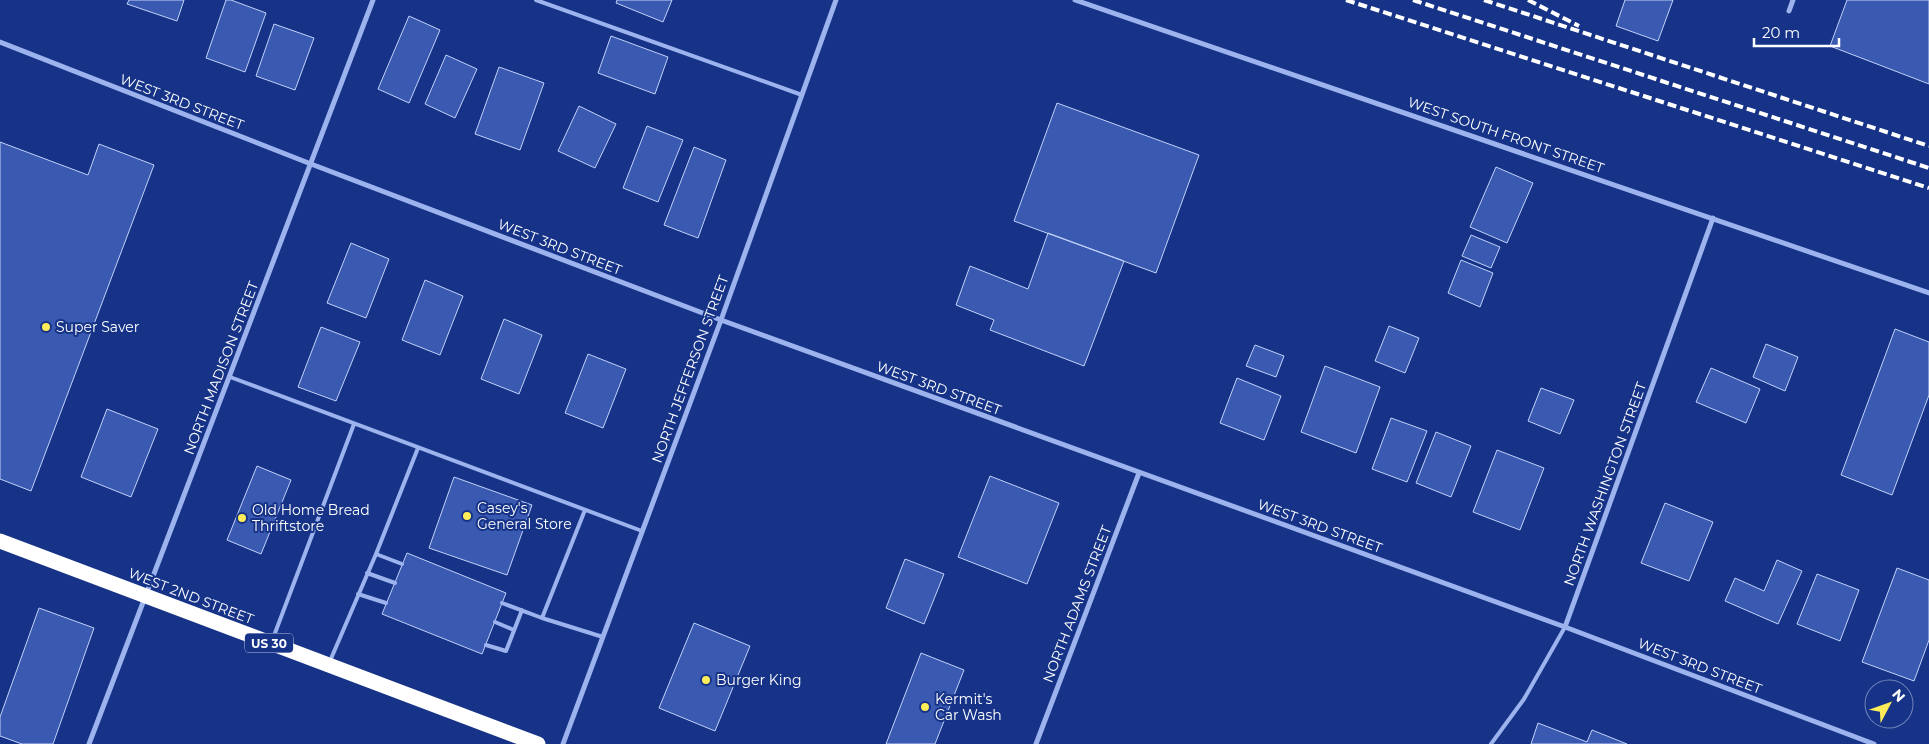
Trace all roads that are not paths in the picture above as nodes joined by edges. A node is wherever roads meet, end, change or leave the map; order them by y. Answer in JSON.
{"nodes":[{"id":1,"x":373,"y":0,"type":"edge"},
{"id":2,"x":536,"y":0,"type":"edge"},
{"id":3,"x":836,"y":0,"type":"edge"},
{"id":4,"x":1075,"y":0,"type":"edge"},
{"id":5,"x":1792,"y":0,"type":"edge"},
{"id":6,"x":1789,"y":12,"type":"dead end"},
{"id":7,"x":0,"y":42,"type":"edge"},
{"id":8,"x":802,"y":95,"type":"junction"},
{"id":9,"x":311,"y":164,"type":"junction"},
{"id":10,"x":1713,"y":218,"type":"junction"},
{"id":11,"x":1929,"y":293,"type":"edge"},
{"id":12,"x":721,"y":320,"type":"junction"},
{"id":13,"x":230,"y":377,"type":"junction"},
{"id":14,"x":354,"y":424,"type":"junction"},
{"id":15,"x":418,"y":448,"type":"junction"},
{"id":16,"x":1139,"y":473,"type":"junction"},
{"id":17,"x":585,"y":510,"type":"junction"},
{"id":18,"x":642,"y":531,"type":"junction"},
{"id":19,"x":0,"y":541,"type":"edge"},
{"id":20,"x":376,"y":554,"type":"junction"},
{"id":21,"x":402,"y":564,"type":"dead end"},
{"id":22,"x":367,"y":573,"type":"junction"},
{"id":23,"x":394,"y":583,"type":"dead end"},
{"id":24,"x":358,"y":594,"type":"junction"},
{"id":25,"x":146,"y":596,"type":"junction"},
{"id":26,"x":386,"y":603,"type":"dead end"},
{"id":27,"x":502,"y":603,"type":"dead end"},
{"id":28,"x":522,"y":610,"type":"junction"},
{"id":29,"x":542,"y":618,"type":"junction"},
{"id":30,"x":495,"y":622,"type":"dead end"},
{"id":31,"x":1565,"y":627,"type":"junction"},
{"id":32,"x":514,"y":630,"type":"junction"},
{"id":33,"x":603,"y":637,"type":"junction"},
{"id":34,"x":271,"y":643,"type":"junction"},
{"id":35,"x":486,"y":645,"type":"dead end"},
{"id":36,"x":328,"y":665,"type":"junction"},
{"id":37,"x":89,"y":744,"type":"edge"},
{"id":38,"x":538,"y":744,"type":"edge"},
{"id":39,"x":563,"y":744,"type":"edge"},
{"id":40,"x":1036,"y":744,"type":"edge"},
{"id":41,"x":1491,"y":744,"type":"edge"},
{"id":42,"x":1874,"y":744,"type":"edge"}],
"edges":[{"from":1,"to":9,"type":"street","name":"NORTH MADISON STREET"},
{"from":2,"to":8,"type":"lane"},
{"from":3,"to":8,"type":"street","name":"NORTH JEFFERSON STREET"},
{"from":4,"to":10,"type":"street","name":"WEST SOUTH FRONT STREET"},
{"from":5,"to":6,"type":"street"},
{"from":7,"to":9,"type":"street","name":"WEST 3RD STREET"},
{"from":8,"to":12,"type":"street","name":"NORTH JEFFERSON STREET"},
{"from":9,"to":12,"type":"street","name":"WEST 3RD STREET"},
{"from":9,"to":13,"type":"street","name":"NORTH MADISON STREET"},
{"from":10,"to":11,"type":"street","name":"WEST SOUTH FRONT STREET"},
{"from":10,"to":31,"type":"street","name":"NORTH WASHINGTON STREET"},
{"from":12,"to":16,"type":"street","name":"WEST 3RD STREET"},
{"from":12,"to":18,"type":"street","name":"NORTH JEFFERSON STREET"},
{"from":13,"to":14,"type":"lane"},
{"from":13,"to":25,"type":"street","name":"NORTH MADISON STREET"},
{"from":14,"to":15,"type":"lane"},
{"from":14,"to":34,"type":"lane"},
{"from":15,"to":17,"type":"lane"},
{"from":15,"to":20,"type":"lane"},
{"from":16,"to":31,"type":"street","name":"WEST 3RD STREET"},
{"from":16,"to":40,"type":"street","name":"NORTH ADAMS STREET"},
{"from":17,"to":18,"type":"lane"},
{"from":17,"to":29,"type":"lane"},
{"from":18,"to":33,"type":"street","name":"NORTH JEFFERSON STREET"},
{"from":19,"to":25,"type":"highway","name":"WEST 2ND STREET","number":"US 30"},
{"from":20,"to":21,"type":"lane"},
{"from":20,"to":22,"type":"lane"},
{"from":22,"to":23,"type":"lane"},
{"from":22,"to":24,"type":"lane"},
{"from":24,"to":26,"type":"lane"},
{"from":24,"to":36,"type":"lane"},
{"from":25,"to":34,"type":"highway","name":"WEST 2ND STREET","number":"US 30"},
{"from":25,"to":37,"type":"street","name":"NORTH MADISON STREET"},
{"from":27,"to":28,"type":"lane"},
{"from":28,"to":29,"type":"lane"},
{"from":28,"to":32,"type":"lane"},
{"from":29,"to":33,"type":"lane"},
{"from":30,"to":32,"type":"lane"},
{"from":31,"to":41,"type":"lane","name":"NORTH WASHINGTON STREET"},
{"from":31,"to":42,"type":"street","name":"WEST 3RD STREET"},
{"from":32,"to":35,"type":"lane"},
{"from":33,"to":39,"type":"street","name":"NORTH JEFFERSON STREET"},
{"from":34,"to":36,"type":"highway","name":"WEST 2ND STREET","number":"US 30"},
{"from":36,"to":38,"type":"highway","name":"WEST 2ND STREET","number":"US 30"}]}
